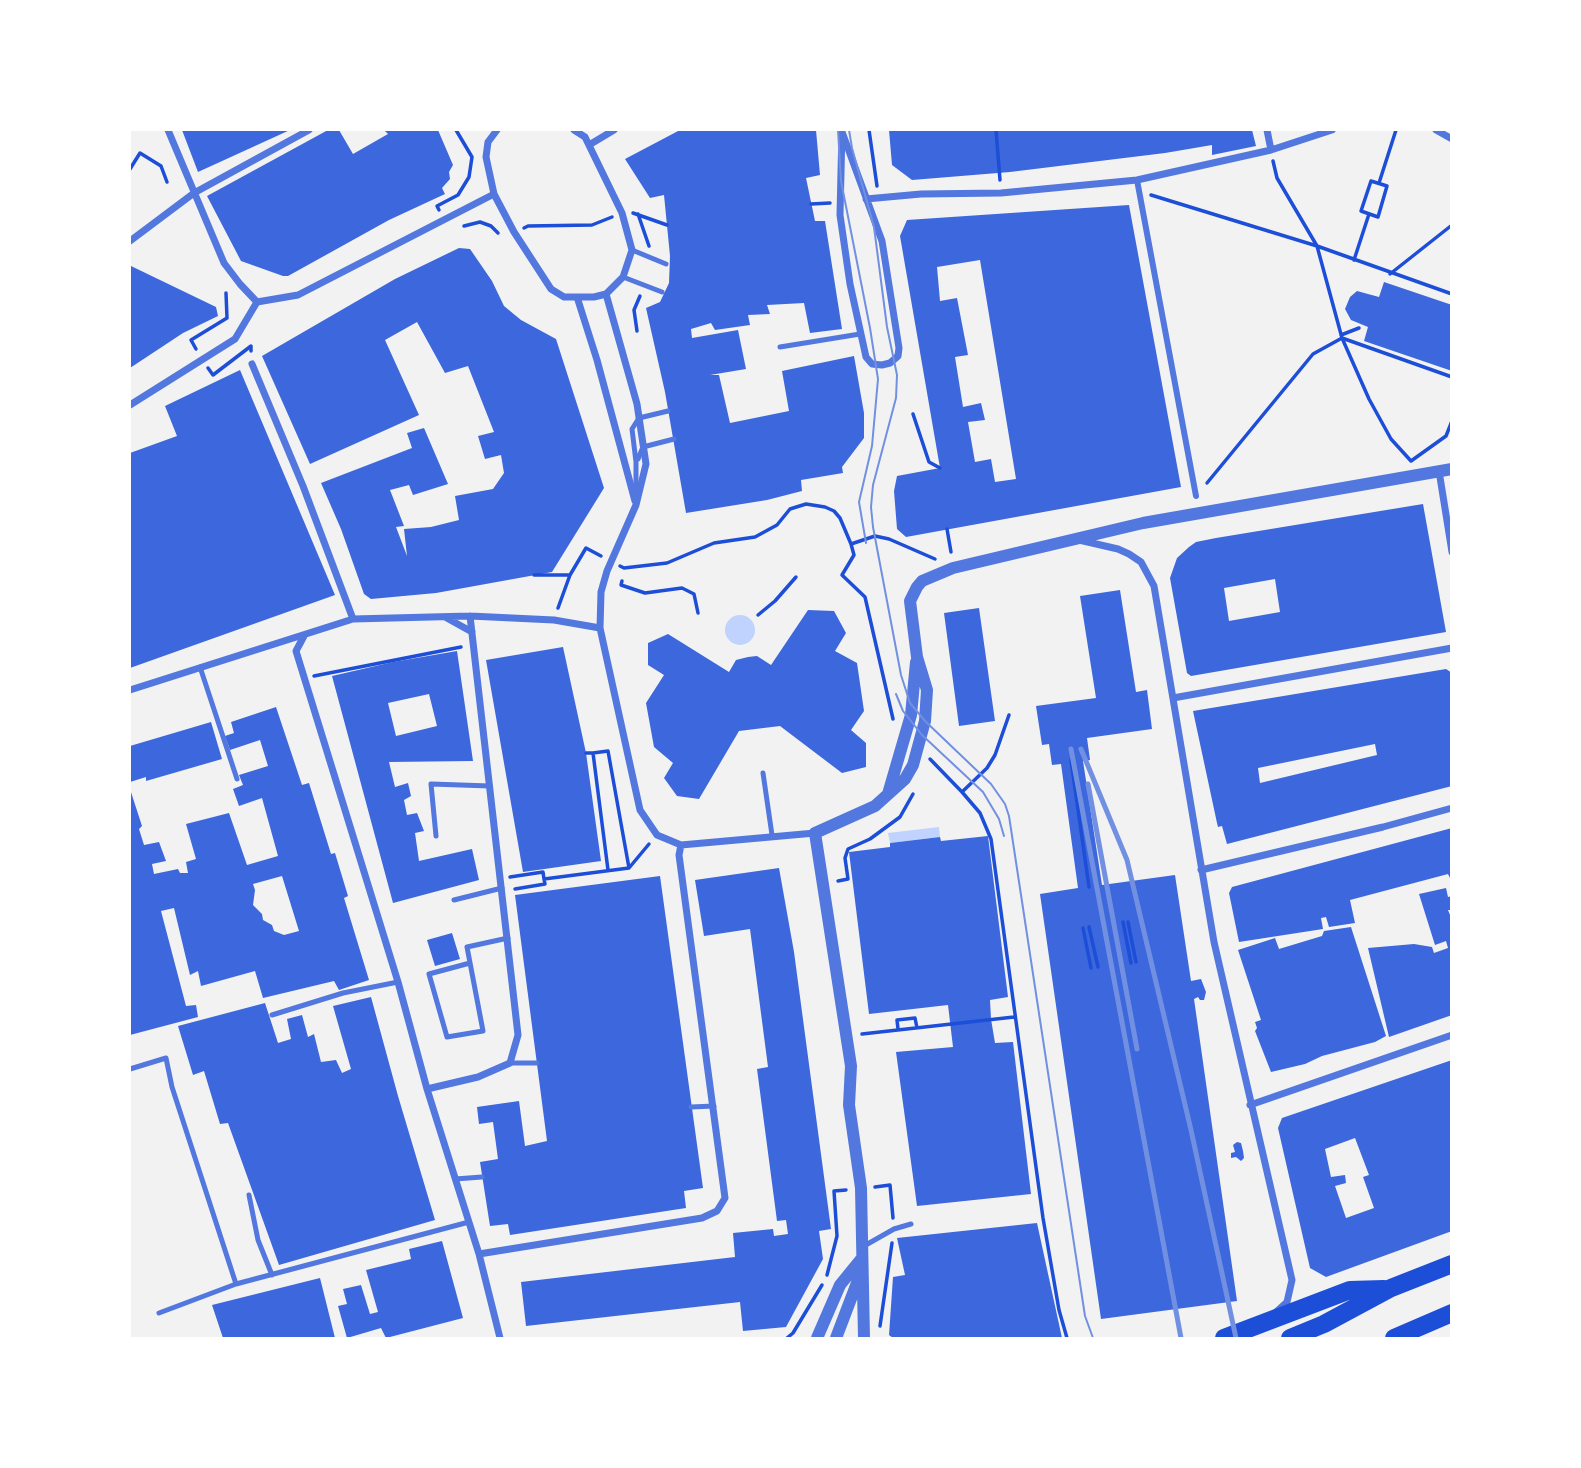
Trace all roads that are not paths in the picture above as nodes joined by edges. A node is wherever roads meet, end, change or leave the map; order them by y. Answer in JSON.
{"nodes":[{"id":1,"x":168,"y":130,"type":"edge"},
{"id":2,"x":309,"y":130,"type":"edge"},
{"id":3,"x":497,"y":130,"type":"edge"},
{"id":4,"x":574,"y":130,"type":"edge"},
{"id":5,"x":1266,"y":130,"type":"edge"},
{"id":6,"x":1332,"y":130,"type":"edge"},
{"id":7,"x":1436,"y":130,"type":"edge"},
{"id":8,"x":610,"y":131,"type":"edge"},
{"id":9,"x":842,"y":131,"type":"edge"},
{"id":10,"x":585,"y":136,"type":"junction"},
{"id":11,"x":1451,"y":139,"type":"edge"},
{"id":12,"x":589,"y":145,"type":"junction"},
{"id":13,"x":1271,"y":150,"type":"junction"},
{"id":14,"x":1137,"y":180,"type":"junction"},
{"id":15,"x":194,"y":193,"type":"junction"},
{"id":16,"x":494,"y":194,"type":"junction"},
{"id":17,"x":866,"y":199,"type":"junction"},
{"id":18,"x":130,"y":241,"type":"edge"},
{"id":19,"x":632,"y":250,"type":"junction"},
{"id":20,"x":666,"y":264,"type":"dead end"},
{"id":21,"x":623,"y":276,"type":"junction"},
{"id":22,"x":662,"y":292,"type":"dead end"},
{"id":23,"x":606,"y":294,"type":"junction"},
{"id":24,"x":577,"y":297,"type":"junction"},
{"id":25,"x":257,"y":302,"type":"junction"},
{"id":26,"x":860,"y":334,"type":"junction"},
{"id":27,"x":780,"y":347,"type":"dead end"},
{"id":28,"x":252,"y":364,"type":"road end"},
{"id":29,"x":130,"y":405,"type":"edge"},
{"id":30,"x":668,"y":411,"type":"dead end"},
{"id":31,"x":639,"y":418,"type":"junction"},
{"id":32,"x":674,"y":439,"type":"dead end"},
{"id":33,"x":643,"y":447,"type":"junction"},
{"id":34,"x":636,"y":462,"type":"junction"},
{"id":35,"x":1445,"y":470,"type":"edge"},
{"id":36,"x":1196,"y":496,"type":"road end"},
{"id":37,"x":636,"y":505,"type":"junction"},
{"id":38,"x":1076,"y":540,"type":"junction"},
{"id":39,"x":1451,"y":552,"type":"edge"},
{"id":40,"x":444,"y":616,"type":"junction"},
{"id":41,"x":470,"y":616,"type":"junction"},
{"id":42,"x":353,"y":619,"type":"junction"},
{"id":43,"x":600,"y":628,"type":"junction"},
{"id":44,"x":472,"y":632,"type":"junction"},
{"id":45,"x":304,"y":636,"type":"junction"},
{"id":46,"x":1451,"y":648,"type":"edge"},
{"id":47,"x":200,"y":667,"type":"junction"},
{"id":48,"x":130,"y":690,"type":"edge"},
{"id":49,"x":1173,"y":698,"type":"junction"},
{"id":50,"x":763,"y":773,"type":"dead end"},
{"id":51,"x":237,"y":779,"type":"dead end"},
{"id":52,"x":490,"y":786,"type":"junction"},
{"id":53,"x":1451,"y":808,"type":"edge"},
{"id":54,"x":815,"y":833,"type":"junction"},
{"id":55,"x":436,"y":835,"type":"dead end"},
{"id":56,"x":772,"y":835,"type":"junction"},
{"id":57,"x":681,"y":845,"type":"junction"},
{"id":58,"x":1201,"y":870,"type":"junction"},
{"id":59,"x":502,"y":888,"type":"junction"},
{"id":60,"x":454,"y":900,"type":"dead end"},
{"id":61,"x":508,"y":938,"type":"junction"},
{"id":62,"x":470,"y":963,"type":"junction"},
{"id":63,"x":398,"y":982,"type":"junction"},
{"id":64,"x":272,"y":1014,"type":"dead end"},
{"id":65,"x":1451,"y":1035,"type":"edge"},
{"id":66,"x":510,"y":1063,"type":"junction"},
{"id":67,"x":537,"y":1063,"type":"dead end"},
{"id":68,"x":130,"y":1069,"type":"edge"},
{"id":69,"x":427,"y":1089,"type":"junction"},
{"id":70,"x":714,"y":1105,"type":"junction"},
{"id":71,"x":1251,"y":1105,"type":"junction"},
{"id":72,"x":691,"y":1107,"type":"dead end"},
{"id":73,"x":482,"y":1177,"type":"dead end"},
{"id":74,"x":456,"y":1179,"type":"junction"},
{"id":75,"x":249,"y":1195,"type":"dead end"},
{"id":76,"x":469,"y":1222,"type":"junction"},
{"id":77,"x":911,"y":1224,"type":"dead end"},
{"id":78,"x":479,"y":1254,"type":"junction"},
{"id":79,"x":862,"y":1258,"type":"junction"},
{"id":80,"x":1451,"y":1264,"type":"edge"},
{"id":81,"x":272,"y":1275,"type":"junction"},
{"id":82,"x":236,"y":1284,"type":"junction"},
{"id":83,"x":1391,"y":1289,"type":"junction"},
{"id":84,"x":159,"y":1313,"type":"dead end"},
{"id":85,"x":1451,"y":1313,"type":"edge"},
{"id":86,"x":1260,"y":1326,"type":"junction"},
{"id":87,"x":500,"y":1339,"type":"edge"},
{"id":88,"x":817,"y":1339,"type":"edge"},
{"id":89,"x":836,"y":1339,"type":"edge"},
{"id":90,"x":864,"y":1339,"type":"edge"},
{"id":91,"x":1224,"y":1339,"type":"edge"},
{"id":92,"x":1290,"y":1339,"type":"edge"},
{"id":93,"x":1394,"y":1339,"type":"edge"}],
"edges":[{"from":1,"to":15,"type":"street"},
{"from":2,"to":15,"type":"street"},
{"from":3,"to":16,"type":"street"},
{"from":4,"to":10,"type":"street"},
{"from":5,"to":13,"type":"street"},
{"from":6,"to":13,"type":"street"},
{"from":7,"to":11,"type":"street"},
{"from":8,"to":10,"type":"street"},
{"from":8,"to":12,"type":"street"},
{"from":9,"to":17,"type":"street"},
{"from":9,"to":26,"type":"street"},
{"from":10,"to":12,"type":"street"},
{"from":12,"to":19,"type":"street"},
{"from":13,"to":14,"type":"street"},
{"from":14,"to":17,"type":"street"},
{"from":14,"to":36,"type":"street"},
{"from":15,"to":18,"type":"street"},
{"from":15,"to":25,"type":"street"},
{"from":16,"to":24,"type":"street"},
{"from":16,"to":25,"type":"street"},
{"from":17,"to":26,"type":"street"},
{"from":19,"to":20,"type":"lane"},
{"from":19,"to":21,"type":"street"},
{"from":21,"to":22,"type":"lane"},
{"from":21,"to":23,"type":"street"},
{"from":23,"to":24,"type":"street"},
{"from":23,"to":31,"type":"street"},
{"from":24,"to":37,"type":"street"},
{"from":25,"to":29,"type":"street"},
{"from":26,"to":27,"type":"lane"},
{"from":28,"to":42,"type":"street"},
{"from":30,"to":31,"type":"lane"},
{"from":31,"to":33,"type":"street"},
{"from":31,"to":34,"type":"lane"},
{"from":32,"to":33,"type":"lane"},
{"from":33,"to":34,"type":"lane"},
{"from":33,"to":37,"type":"street"},
{"from":34,"to":37,"type":"lane"},
{"from":35,"to":38,"type":"street"},
{"from":35,"to":39,"type":"street"},
{"from":37,"to":43,"type":"street"},
{"from":38,"to":49,"type":"street"},
{"from":38,"to":54,"type":"street"},
{"from":40,"to":41,"type":"street"},
{"from":40,"to":42,"type":"street"},
{"from":40,"to":44,"type":"street"},
{"from":41,"to":43,"type":"street"},
{"from":41,"to":44,"type":"street"},
{"from":42,"to":45,"type":"street"},
{"from":43,"to":57,"type":"street"},
{"from":44,"to":52,"type":"street"},
{"from":45,"to":47,"type":"street"},
{"from":45,"to":63,"type":"street"},
{"from":46,"to":49,"type":"street"},
{"from":47,"to":48,"type":"street"},
{"from":47,"to":51,"type":"lane"},
{"from":49,"to":58,"type":"street"},
{"from":50,"to":56,"type":"lane"},
{"from":52,"to":55,"type":"lane"},
{"from":52,"to":59,"type":"street"},
{"from":53,"to":58,"type":"street"},
{"from":54,"to":56,"type":"street"},
{"from":54,"to":79,"type":"street"},
{"from":56,"to":57,"type":"street"},
{"from":57,"to":70,"type":"street"},
{"from":58,"to":71,"type":"street"},
{"from":59,"to":60,"type":"lane"},
{"from":59,"to":61,"type":"street"},
{"from":61,"to":62,"type":"lane"},
{"from":61,"to":66,"type":"street"},
{"from":62,"to":62,"type":"lane"},
{"from":63,"to":64,"type":"lane"},
{"from":63,"to":69,"type":"street"},
{"from":65,"to":71,"type":"street"},
{"from":66,"to":67,"type":"lane"},
{"from":66,"to":69,"type":"street"},
{"from":68,"to":82,"type":"lane"},
{"from":69,"to":74,"type":"street"},
{"from":70,"to":72,"type":"lane"},
{"from":70,"to":78,"type":"street"},
{"from":71,"to":86,"type":"street"},
{"from":73,"to":74,"type":"lane"},
{"from":74,"to":76,"type":"street"},
{"from":75,"to":81,"type":"lane"},
{"from":76,"to":78,"type":"street"},
{"from":76,"to":81,"type":"lane"},
{"from":77,"to":79,"type":"lane"},
{"from":78,"to":87,"type":"street"},
{"from":79,"to":88,"type":"street"},
{"from":79,"to":89,"type":"street"},
{"from":79,"to":90,"type":"street"},
{"from":80,"to":83,"type":"highway"},
{"from":81,"to":82,"type":"lane"},
{"from":82,"to":84,"type":"lane"},
{"from":83,"to":86,"type":"highway"},
{"from":83,"to":92,"type":"highway"},
{"from":85,"to":93,"type":"highway"},
{"from":86,"to":91,"type":"highway"}]}
